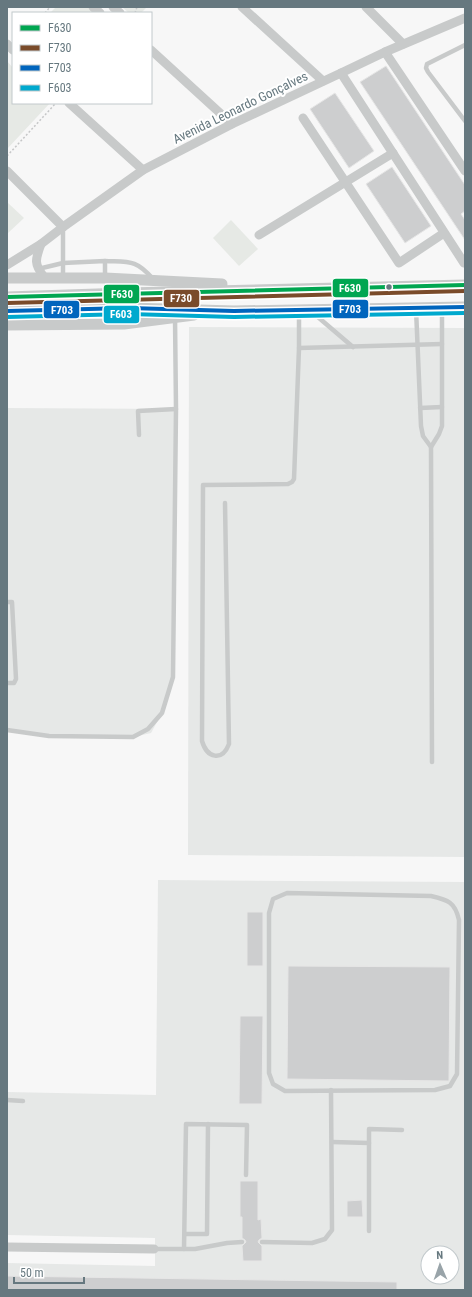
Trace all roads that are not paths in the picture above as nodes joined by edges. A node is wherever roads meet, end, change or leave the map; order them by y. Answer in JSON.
{"nodes":[{"id":1,"x":242,"y":7,"type":"edge"},
{"id":2,"x":366,"y":7,"type":"edge"},
{"id":3,"x":465,"y":18,"type":"edge"},
{"id":4,"x":403,"y":44,"type":"junction"},
{"id":5,"x":465,"y":45,"type":"edge"},
{"id":6,"x":152,"y":51,"type":"edge"},
{"id":7,"x":385,"y":52,"type":"junction"},
{"id":8,"x":341,"y":73,"type":"junction"},
{"id":9,"x":323,"y":81,"type":"junction"},
{"id":10,"x":70,"y":104,"type":"edge"},
{"id":11,"x":303,"y":118,"type":"dead end"},
{"id":12,"x":465,"y":120,"type":"edge"},
{"id":13,"x":232,"y":124,"type":"junction"},
{"id":14,"x":393,"y":153,"type":"junction"},
{"id":15,"x":143,"y":170,"type":"junction"},
{"id":16,"x":7,"y":171,"type":"edge"},
{"id":17,"x":465,"y":171,"type":"edge"},
{"id":18,"x":346,"y":183,"type":"junction"},
{"id":19,"x":62,"y":227,"type":"junction"},
{"id":20,"x":444,"y":233,"type":"junction"},
{"id":21,"x":260,"y":235,"type":"dead end"},
{"id":22,"x":41,"y":244,"type":"junction"},
{"id":23,"x":104,"y":261,"type":"junction"},
{"id":24,"x":63,"y":263,"type":"junction"},
{"id":25,"x":464,"y":263,"type":"dead end"},
{"id":26,"x":7,"y":265,"type":"edge"},
{"id":27,"x":41,"y":273,"type":"junction"},
{"id":28,"x":7,"y":278,"type":"edge"},
{"id":29,"x":63,"y":278,"type":"junction"},
{"id":30,"x":105,"y":278,"type":"junction"},
{"id":31,"x":154,"y":280,"type":"junction"},
{"id":32,"x":465,"y":285,"type":"edge"},
{"id":33,"x":298,"y":288,"type":"junction"},
{"id":34,"x":7,"y":297,"type":"edge"},
{"id":35,"x":465,"y":307,"type":"edge"},
{"id":36,"x":442,"y":308,"type":"junction"},
{"id":37,"x":416,"y":309,"type":"junction"},
{"id":38,"x":311,"y":310,"type":"junction"},
{"id":39,"x":7,"y":311,"type":"edge"},
{"id":40,"x":234,"y":311,"type":"junction"},
{"id":41,"x":299,"y":311,"type":"junction"},
{"id":42,"x":175,"y":318,"type":"junction"},
{"id":43,"x":7,"y":325,"type":"edge"},
{"id":44,"x":442,"y":344,"type":"junction"},
{"id":45,"x":418,"y":345,"type":"junction"},
{"id":46,"x":353,"y":347,"type":"junction"},
{"id":47,"x":299,"y":348,"type":"junction"},
{"id":48,"x":442,"y":407,"type":"junction"},
{"id":49,"x":420,"y":408,"type":"junction"},
{"id":50,"x":176,"y":409,"type":"junction"},
{"id":51,"x":139,"y":435,"type":"dead end"},
{"id":52,"x":431,"y":447,"type":"junction"},
{"id":53,"x":225,"y":503,"type":"dead end"},
{"id":54,"x":7,"y":602,"type":"edge"},
{"id":55,"x":7,"y":683,"type":"edge"},
{"id":56,"x":7,"y":730,"type":"edge"},
{"id":57,"x":432,"y":762,"type":"dead end"},
{"id":58,"x":331,"y":1090,"type":"junction"},
{"id":59,"x":7,"y":1100,"type":"edge"},
{"id":60,"x":23,"y":1101,"type":"dead end"},
{"id":61,"x":208,"y":1124,"type":"junction"},
{"id":62,"x":402,"y":1130,"type":"dead end"},
{"id":63,"x":332,"y":1142,"type":"junction"},
{"id":64,"x":369,"y":1143,"type":"junction"},
{"id":65,"x":246,"y":1175,"type":"dead end"},
{"id":66,"x":369,"y":1231,"type":"dead end"},
{"id":67,"x":185,"y":1234,"type":"junction"},
{"id":68,"x":242,"y":1242,"type":"dead end"},
{"id":69,"x":262,"y":1242,"type":"dead end"},
{"id":70,"x":7,"y":1247,"type":"edge"},
{"id":71,"x":154,"y":1249,"type":"joint"},
{"id":72,"x":184,"y":1249,"type":"junction"}],
"edges":[{"from":1,"to":9,"type":"street"},
{"from":2,"to":4,"type":"street"},
{"from":3,"to":4,"type":"street","name":"Avenida Leonardo Gonçalves"},
{"from":4,"to":7,"type":"street","name":"Avenida Leonardo Gonçalves"},
{"from":5,"to":12,"type":"lane"},
{"from":6,"to":13,"type":"street"},
{"from":7,"to":8,"type":"street","name":"Avenida Leonardo Gonçalves"},
{"from":7,"to":17,"type":"street"},
{"from":8,"to":9,"type":"street","name":"Avenida Leonardo Gonçalves"},
{"from":8,"to":14,"type":"street"},
{"from":9,"to":13,"type":"street","name":"Avenida Leonardo Gonçalves"},
{"from":10,"to":15,"type":"street"},
{"from":11,"to":18,"type":"street"},
{"from":13,"to":15,"type":"street","name":"Avenida Leonardo Gonçalves"},
{"from":14,"to":18,"type":"street"},
{"from":14,"to":20,"type":"street"},
{"from":15,"to":19,"type":"street","name":"Avenida Leonardo Gonçalves"},
{"from":16,"to":19,"type":"street"},
{"from":18,"to":20,"type":"street"},
{"from":18,"to":21,"type":"street"},
{"from":19,"to":22,"type":"street","name":"Avenida Leonardo Gonçalves"},
{"from":19,"to":24,"type":"lane"},
{"from":20,"to":25,"type":"street"},
{"from":22,"to":26,"type":"street","name":"Avenida Leonardo Gonçalves"},
{"from":22,"to":27,"type":"street"},
{"from":23,"to":24,"type":"lane"},
{"from":23,"to":30,"type":"lane"},
{"from":23,"to":31,"type":"lane"},
{"from":24,"to":27,"type":"lane"},
{"from":24,"to":29,"type":"lane"},
{"from":27,"to":28,"type":"street"},
{"from":27,"to":29,"type":"street"},
{"from":29,"to":30,"type":"street"},
{"from":30,"to":31,"type":"street"},
{"from":31,"to":33,"type":"street"},
{"from":32,"to":33,"type":"street"},
{"from":33,"to":34,"type":"street"},
{"from":35,"to":36,"type":"street"},
{"from":36,"to":37,"type":"street"},
{"from":36,"to":44,"type":"lane"},
{"from":37,"to":38,"type":"street"},
{"from":37,"to":45,"type":"lane"},
{"from":38,"to":41,"type":"street"},
{"from":38,"to":46,"type":"lane"},
{"from":39,"to":40,"type":"street"},
{"from":40,"to":41,"type":"street"},
{"from":40,"to":42,"type":"street"},
{"from":41,"to":47,"type":"lane"},
{"from":42,"to":43,"type":"street"},
{"from":42,"to":50,"type":"lane"},
{"from":44,"to":45,"type":"lane"},
{"from":44,"to":48,"type":"lane"},
{"from":45,"to":46,"type":"lane"},
{"from":45,"to":49,"type":"lane"},
{"from":46,"to":47,"type":"lane"},
{"from":47,"to":53,"type":"lane"},
{"from":48,"to":49,"type":"lane"},
{"from":48,"to":52,"type":"lane"},
{"from":49,"to":52,"type":"lane"},
{"from":50,"to":51,"type":"lane"},
{"from":50,"to":56,"type":"lane"},
{"from":52,"to":57,"type":"lane"},
{"from":54,"to":55,"type":"lane"},
{"from":58,"to":58,"type":"lane"},
{"from":58,"to":63,"type":"lane"},
{"from":59,"to":60,"type":"lane"},
{"from":61,"to":65,"type":"lane"},
{"from":61,"to":67,"type":"lane"},
{"from":61,"to":67,"type":"lane"},
{"from":62,"to":64,"type":"lane"},
{"from":63,"to":64,"type":"lane"},
{"from":63,"to":69,"type":"lane"},
{"from":64,"to":66,"type":"lane"},
{"from":67,"to":72,"type":"lane"},
{"from":68,"to":72,"type":"lane"},
{"from":70,"to":71,"type":"street"},
{"from":71,"to":72,"type":"lane"}]}
